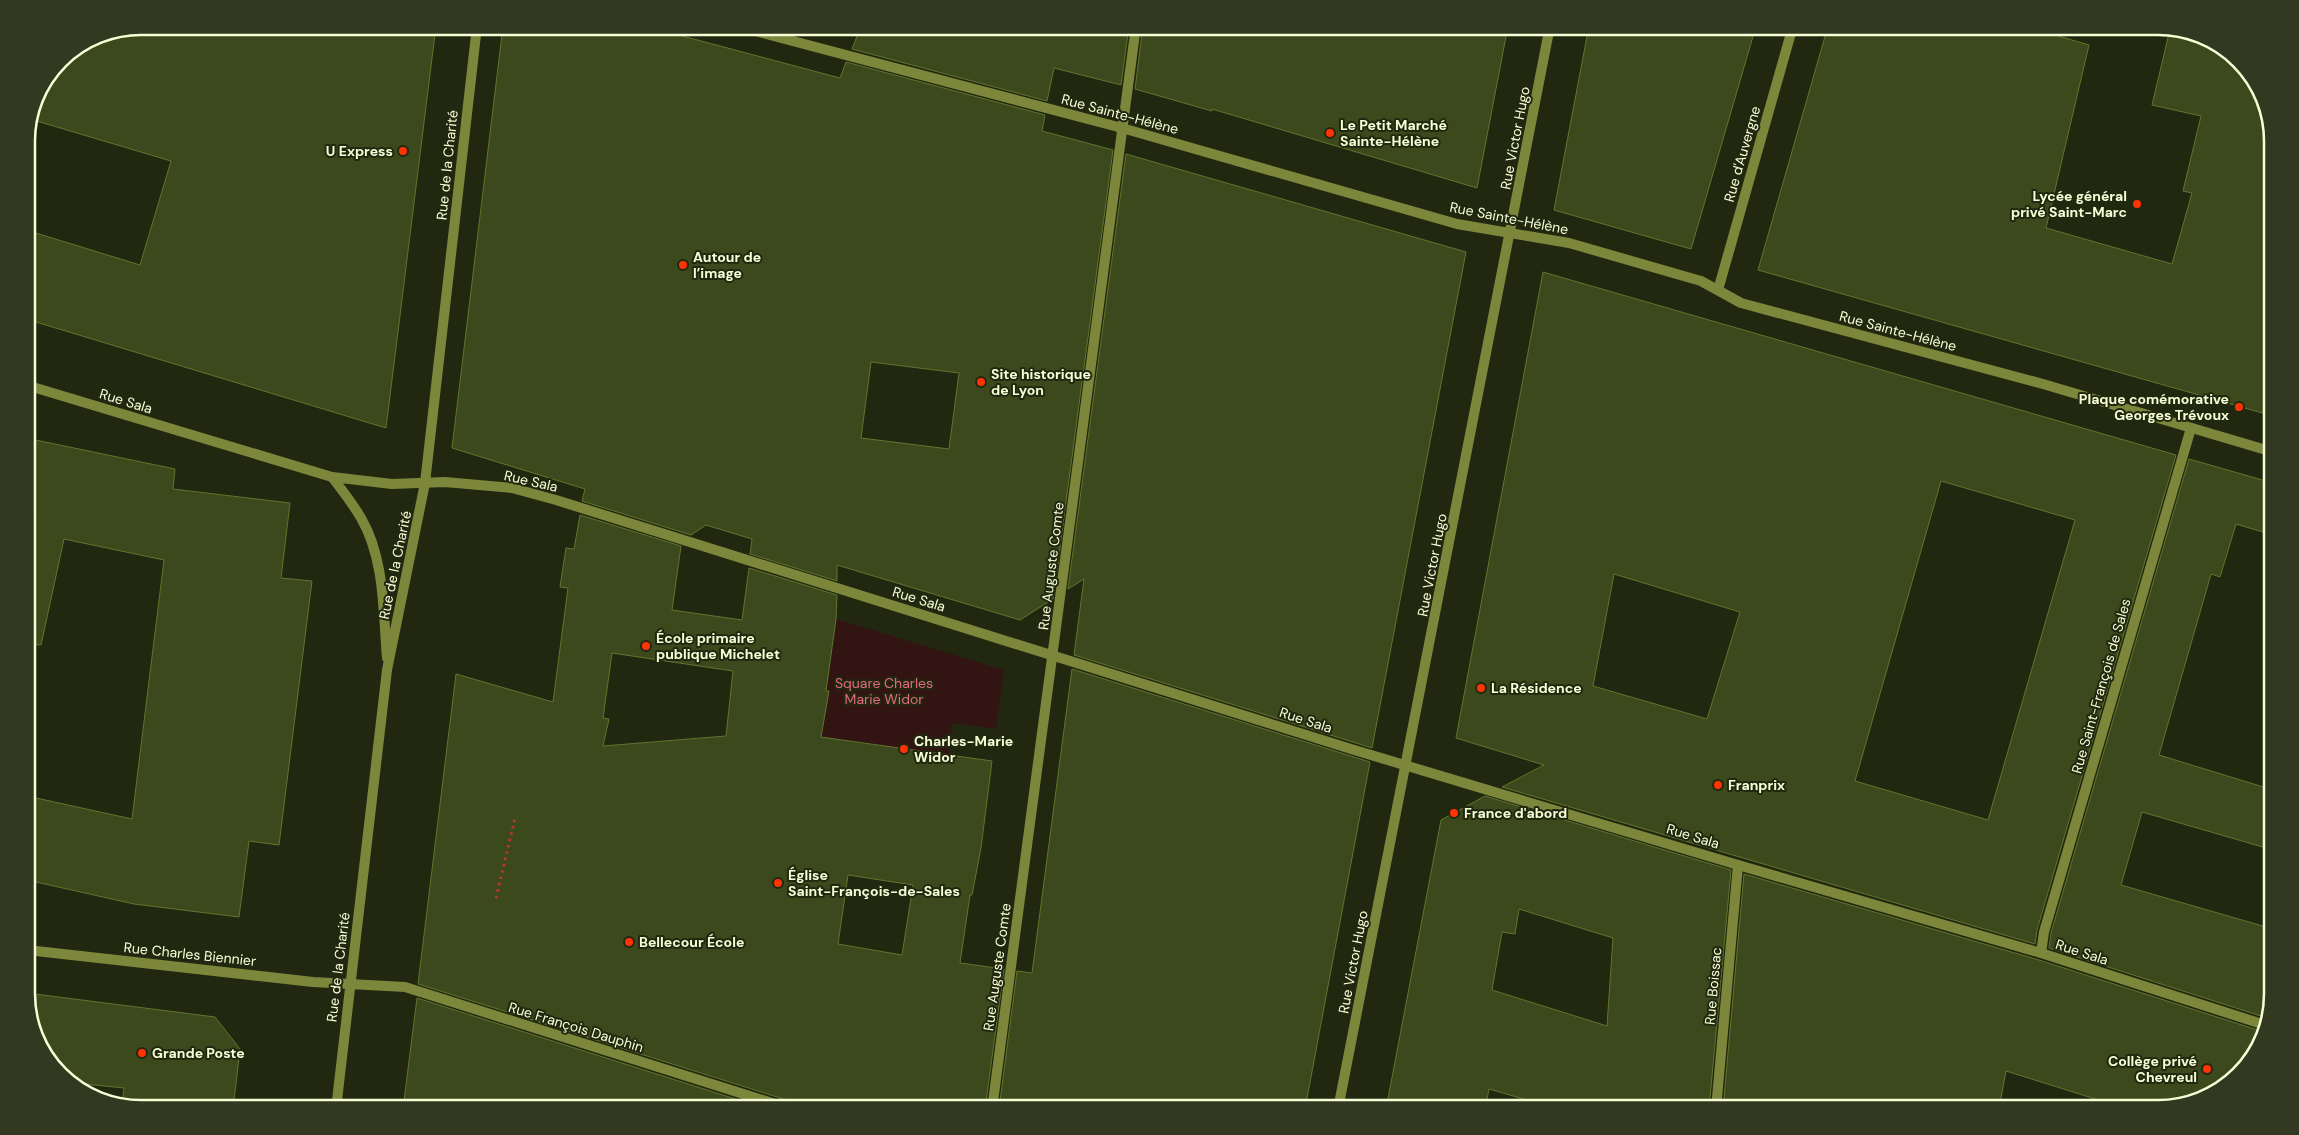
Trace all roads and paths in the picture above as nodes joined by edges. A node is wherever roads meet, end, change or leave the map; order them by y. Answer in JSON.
{"nodes":[{"id":1,"x":476,"y":35,"type":"edge"},
{"id":2,"x":770,"y":35,"type":"edge"},
{"id":3,"x":1135,"y":35,"type":"edge"},
{"id":4,"x":1548,"y":35,"type":"edge"},
{"id":5,"x":1790,"y":35,"type":"edge"},
{"id":6,"x":1122,"y":128,"type":"junction"},
{"id":7,"x":1511,"y":233,"type":"junction"},
{"id":8,"x":1718,"y":290,"type":"junction"},
{"id":9,"x":35,"y":388,"type":"edge"},
{"id":10,"x":2191,"y":428,"type":"junction"},
{"id":11,"x":2264,"y":449,"type":"edge"},
{"id":12,"x":332,"y":477,"type":"junction"},
{"id":13,"x":425,"y":483,"type":"junction"},
{"id":14,"x":1053,"y":655,"type":"junction"},
{"id":15,"x":387,"y":670,"type":"junction"},
{"id":16,"x":1406,"y":764,"type":"junction"},
{"id":17,"x":515,"y":818,"type":"dead end"},
{"id":18,"x":1738,"y":865,"type":"junction"},
{"id":19,"x":496,"y":898,"type":"dead end"},
{"id":20,"x":35,"y":951,"type":"edge"},
{"id":21,"x":2040,"y":953,"type":"junction"},
{"id":22,"x":350,"y":983,"type":"junction"},
{"id":23,"x":2259,"y":1023,"type":"edge"},
{"id":24,"x":337,"y":1100,"type":"edge"},
{"id":25,"x":763,"y":1100,"type":"edge"},
{"id":26,"x":993,"y":1100,"type":"edge"},
{"id":27,"x":1340,"y":1100,"type":"edge"},
{"id":28,"x":1717,"y":1100,"type":"edge"}],
"edges":[{"from":1,"to":13,"type":"street","name":"Rue de la Charité"},
{"from":2,"to":6,"type":"street","name":"Rue Sainte-Hélène"},
{"from":3,"to":6,"type":"street","name":"Rue Auguste Comte"},
{"from":4,"to":7,"type":"street","name":"Rue Victor Hugo"},
{"from":5,"to":8,"type":"street","name":"Rue d'Auvergne"},
{"from":6,"to":7,"type":"street","name":"Rue Sainte-Hélène"},
{"from":6,"to":14,"type":"street","name":"Rue Auguste Comte"},
{"from":7,"to":8,"type":"street","name":"Rue Sainte-Hélène"},
{"from":7,"to":16,"type":"street","name":"Rue Victor Hugo"},
{"from":8,"to":10,"type":"street","name":"Rue Sainte-Hélène"},
{"from":9,"to":12,"type":"street","name":"Rue Sala"},
{"from":10,"to":11,"type":"street","name":"Rue Sainte-Hélène"},
{"from":10,"to":21,"type":"street","name":"Rue Saint-François de Sales"},
{"from":12,"to":13,"type":"street","name":"Rue Sala"},
{"from":12,"to":15,"type":"street"},
{"from":13,"to":14,"type":"street","name":"Rue Sala"},
{"from":13,"to":15,"type":"street","name":"Rue de la Charité"},
{"from":14,"to":16,"type":"street","name":"Rue Sala"},
{"from":14,"to":26,"type":"street","name":"Rue Auguste Comte"},
{"from":15,"to":22,"type":"street","name":"Rue de la Charité"},
{"from":16,"to":18,"type":"street","name":"Rue Sala"},
{"from":16,"to":27,"type":"street","name":"Rue Victor Hugo"},
{"from":17,"to":19,"type":"path"},
{"from":18,"to":21,"type":"street","name":"Rue Sala"},
{"from":18,"to":28,"type":"street","name":"Rue Boissac"},
{"from":20,"to":22,"type":"street","name":"Rue Charles Biennier"},
{"from":21,"to":23,"type":"street","name":"Rue Sala"},
{"from":22,"to":24,"type":"street","name":"Rue de la Charité"},
{"from":22,"to":25,"type":"street","name":"Rue François Dauphin"}]}
